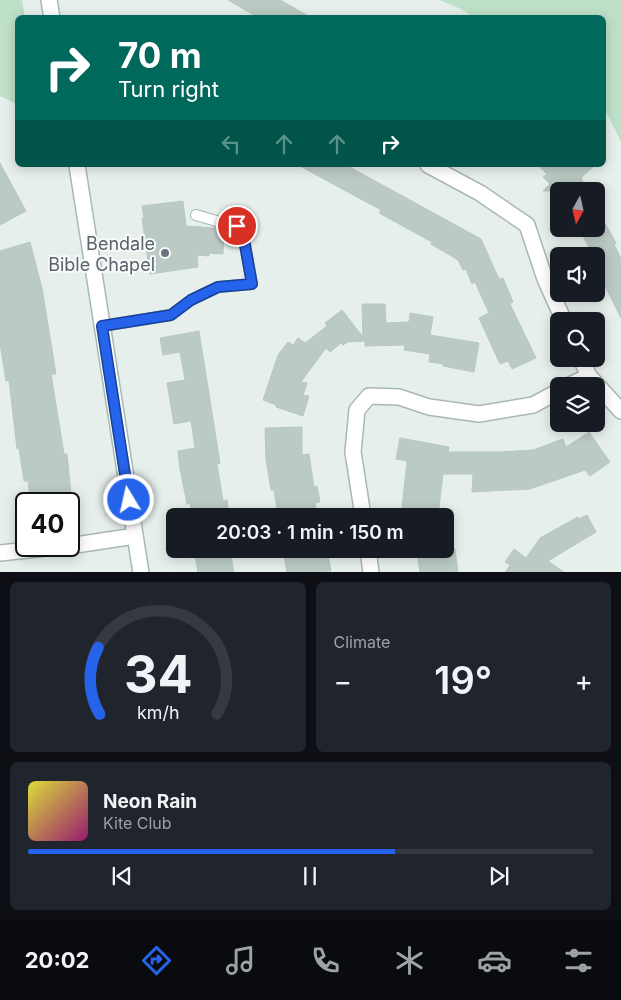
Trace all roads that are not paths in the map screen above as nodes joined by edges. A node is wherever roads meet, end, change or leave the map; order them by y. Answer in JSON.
{"nodes":[{"id":1,"x":49,"y":0,"type":"edge"},
{"id":2,"x":52,"y":15,"type":"edge"},
{"id":3,"x":77,"y":167,"type":"edge"},
{"id":4,"x":432,"y":167,"type":"edge"},
{"id":5,"x":196,"y":215,"type":"dead end"},
{"id":6,"x":560,"y":312,"type":"edge"},
{"id":7,"x":102,"y":326,"type":"junction"},
{"id":8,"x":584,"y":367,"type":"edge"},
{"id":9,"x":588,"y":376,"type":"joint"},
{"id":10,"x":550,"y":396,"type":"edge"},
{"id":11,"x":621,"y":411,"type":"edge"},
{"id":12,"x":362,"y":508,"type":"edge"},
{"id":13,"x":135,"y":536,"type":"junction"},
{"id":14,"x":80,"y":544,"type":"edge"},
{"id":15,"x":15,"y":552,"type":"edge"},
{"id":16,"x":0,"y":554,"type":"edge"},
{"id":17,"x":370,"y":558,"type":"edge"},
{"id":18,"x":141,"y":572,"type":"edge"},
{"id":19,"x":372,"y":572,"type":"edge"}],
"edges":[{"from":1,"to":2,"type":"street"},
{"from":3,"to":7,"type":"street"},
{"from":4,"to":6,"type":"street"},
{"from":5,"to":7,"type":"lane"},
{"from":7,"to":13,"type":"street"},
{"from":8,"to":9,"type":"street"},
{"from":9,"to":11,"type":"street"},
{"from":10,"to":12,"type":"street"},
{"from":13,"to":14,"type":"street"},
{"from":13,"to":18,"type":"street"},
{"from":15,"to":16,"type":"street"},
{"from":17,"to":19,"type":"street"}]}
